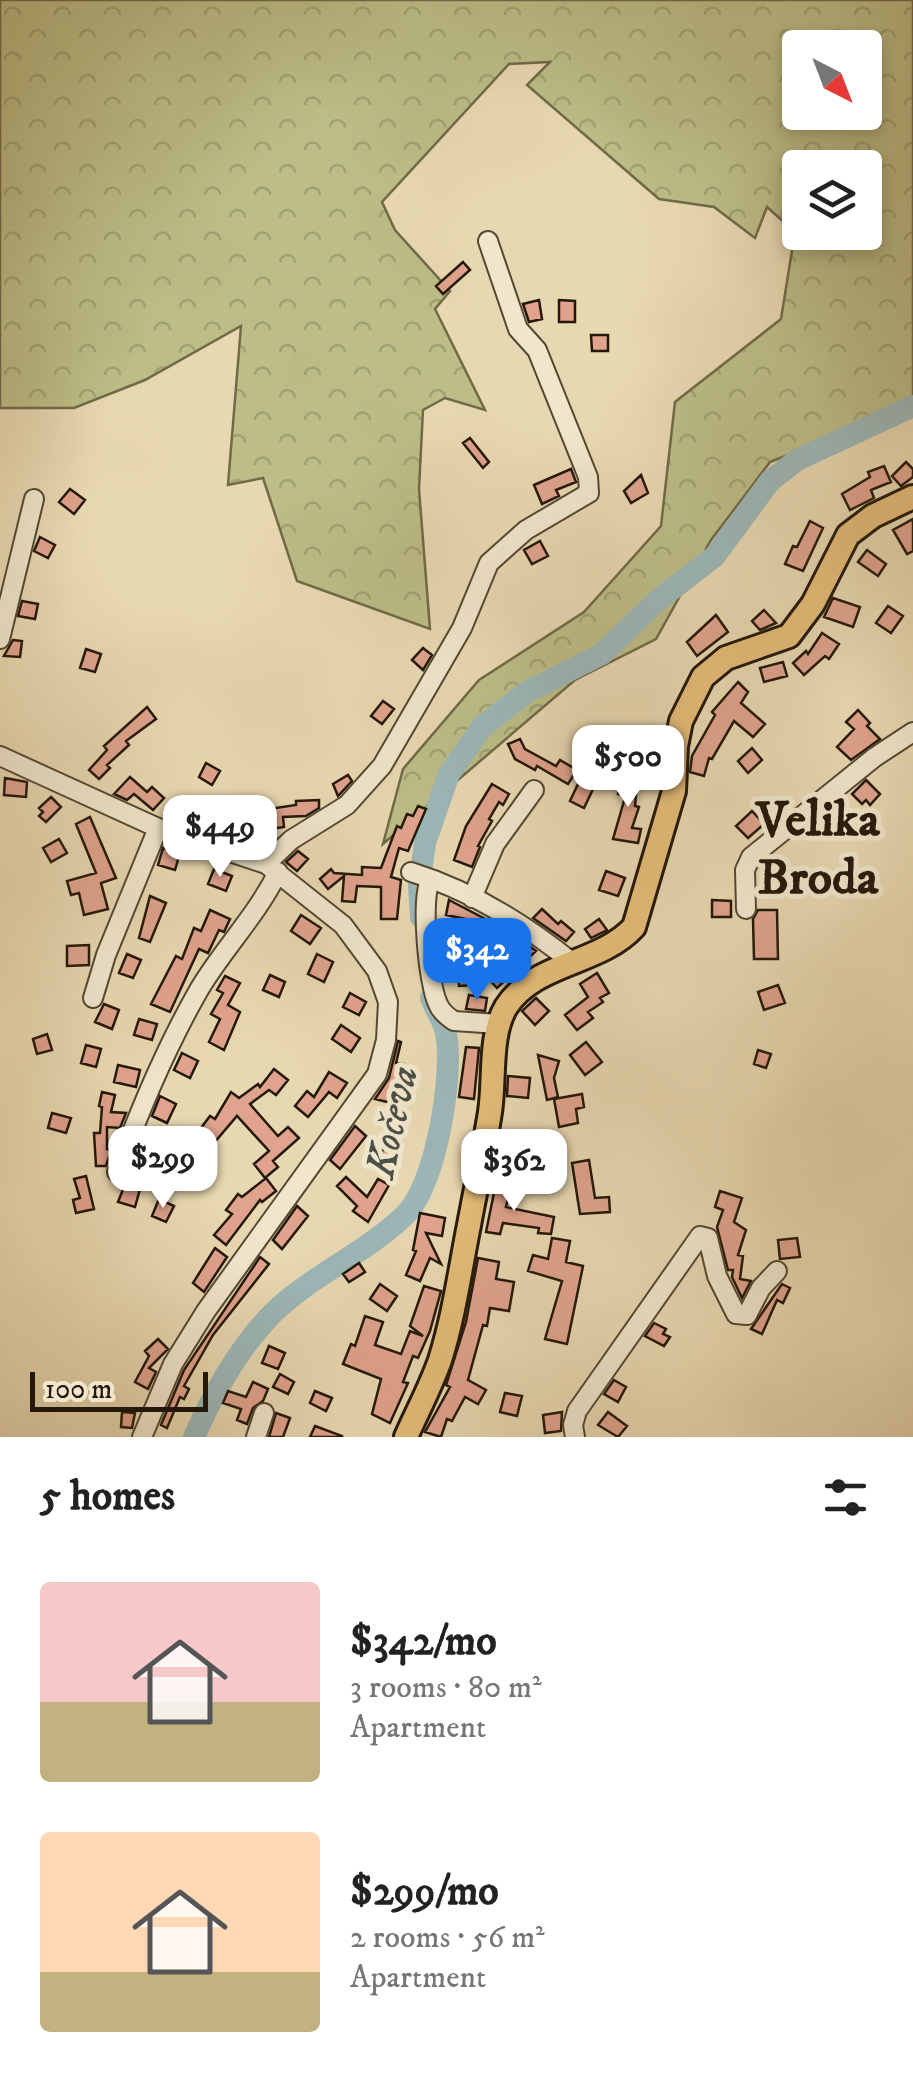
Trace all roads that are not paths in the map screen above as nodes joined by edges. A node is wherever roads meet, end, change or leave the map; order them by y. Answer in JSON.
{"nodes":[{"id":1,"x":488,"y":241,"type":"dead end"},
{"id":2,"x":913,"y":496,"type":"edge"},
{"id":3,"x":34,"y":499,"type":"dead end"},
{"id":4,"x":0,"y":640,"type":"edge"},
{"id":5,"x":913,"y":732,"type":"edge"},
{"id":6,"x":0,"y":756,"type":"edge"},
{"id":7,"x":534,"y":790,"type":"dead end"},
{"id":8,"x":158,"y":828,"type":"junction"},
{"id":9,"x":272,"y":868,"type":"junction"},
{"id":10,"x":472,"y":898,"type":"junction"},
{"id":11,"x":746,"y":909,"type":"dead end"},
{"id":12,"x":573,"y":963,"type":"junction"},
{"id":13,"x":93,"y":998,"type":"dead end"},
{"id":14,"x":499,"y":1024,"type":"junction"},
{"id":15,"x":117,"y":1172,"type":"dead end"},
{"id":16,"x":777,"y":1272,"type":"dead end"},
{"id":17,"x":264,"y":1413,"type":"dead end"},
{"id":18,"x":142,"y":1437,"type":"edge"},
{"id":19,"x":256,"y":1437,"type":"edge"},
{"id":20,"x":406,"y":1437,"type":"edge"},
{"id":21,"x":575,"y":1437,"type":"edge"}],
"edges":[{"from":1,"to":9,"type":"street"},
{"from":2,"to":12,"type":"main road"},
{"from":3,"to":4,"type":"street"},
{"from":5,"to":11,"type":"street"},
{"from":6,"to":8,"type":"street"},
{"from":7,"to":10,"type":"street"},
{"from":8,"to":9,"type":"street"},
{"from":8,"to":13,"type":"street"},
{"from":9,"to":15,"type":"street"},
{"from":9,"to":18,"type":"street"},
{"from":10,"to":12,"type":"street"},
{"from":10,"to":14,"type":"street"},
{"from":12,"to":14,"type":"main road"},
{"from":14,"to":20,"type":"main road"},
{"from":16,"to":21,"type":"street"},
{"from":17,"to":19,"type":"street"}]}
